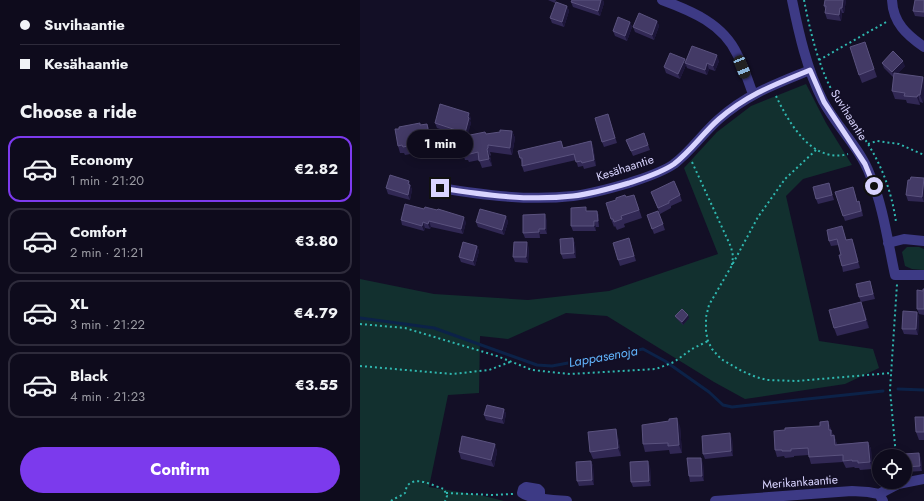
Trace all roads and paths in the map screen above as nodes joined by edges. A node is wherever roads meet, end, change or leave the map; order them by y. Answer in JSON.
{"nodes":[{"id":1,"x":662,"y":0,"type":"edge"},
{"id":2,"x":792,"y":0,"type":"edge"},
{"id":3,"x":892,"y":0,"type":"edge"},
{"id":4,"x":895,"y":17,"type":"junction"},
{"id":5,"x":924,"y":48,"type":"edge"},
{"id":6,"x":819,"y":60,"type":"dead end"},
{"id":7,"x":810,"y":70,"type":"junction"},
{"id":8,"x":754,"y":94,"type":"junction"},
{"id":9,"x":816,"y":150,"type":"dead end"},
{"id":10,"x":687,"y":152,"type":"junction"},
{"id":11,"x":440,"y":188,"type":"dead end"},
{"id":12,"x":924,"y":240,"type":"edge"},
{"id":13,"x":888,"y":243,"type":"junction"},
{"id":14,"x":731,"y":267,"type":"junction"},
{"id":15,"x":924,"y":275,"type":"edge"},
{"id":16,"x":360,"y":324,"type":"edge"},
{"id":17,"x":708,"y":341,"type":"junction"},
{"id":18,"x":511,"y":362,"type":"junction"},
{"id":19,"x":360,"y":366,"type":"edge"},
{"id":20,"x":895,"y":449,"type":"edge"},
{"id":21,"x":924,"y":479,"type":"edge"},
{"id":22,"x":446,"y":493,"type":"junction"},
{"id":23,"x":522,"y":493,"type":"joint"},
{"id":24,"x":394,"y":498,"type":"junction"},
{"id":25,"x":881,"y":498,"type":"edge"},
{"id":26,"x":391,"y":501,"type":"edge"},
{"id":27,"x":397,"y":501,"type":"edge"},
{"id":28,"x":445,"y":501,"type":"edge"},
{"id":29,"x":567,"y":501,"type":"edge"},
{"id":30,"x":715,"y":501,"type":"edge"}],
"edges":[{"from":1,"to":8,"type":"street"},
{"from":2,"to":7,"type":"street","name":"Suvihaantie"},
{"from":3,"to":4,"type":"street"},
{"from":4,"to":5,"type":"street"},
{"from":4,"to":6,"type":"path"},
{"from":7,"to":8,"type":"street","name":"Kesähaantie"},
{"from":7,"to":13,"type":"street","name":"Suvihaantie"},
{"from":8,"to":10,"type":"street","name":"Kesähaantie"},
{"from":9,"to":14,"type":"path"},
{"from":10,"to":11,"type":"street","name":"Kesähaantie"},
{"from":10,"to":14,"type":"path"},
{"from":12,"to":13,"type":"street"},
{"from":13,"to":15,"type":"street","name":"Suvihaantie"},
{"from":14,"to":17,"type":"path"},
{"from":16,"to":18,"type":"path"},
{"from":17,"to":18,"type":"path"},
{"from":17,"to":20,"type":"path"},
{"from":18,"to":19,"type":"path"},
{"from":21,"to":25,"type":"street"},
{"from":22,"to":23,"type":"path"},
{"from":22,"to":24,"type":"path"},
{"from":22,"to":28,"type":"path"},
{"from":23,"to":29,"type":"street"},
{"from":24,"to":26,"type":"path"},
{"from":24,"to":27,"type":"path"},
{"from":25,"to":30,"type":"street","name":"Merikankaantie"}]}
